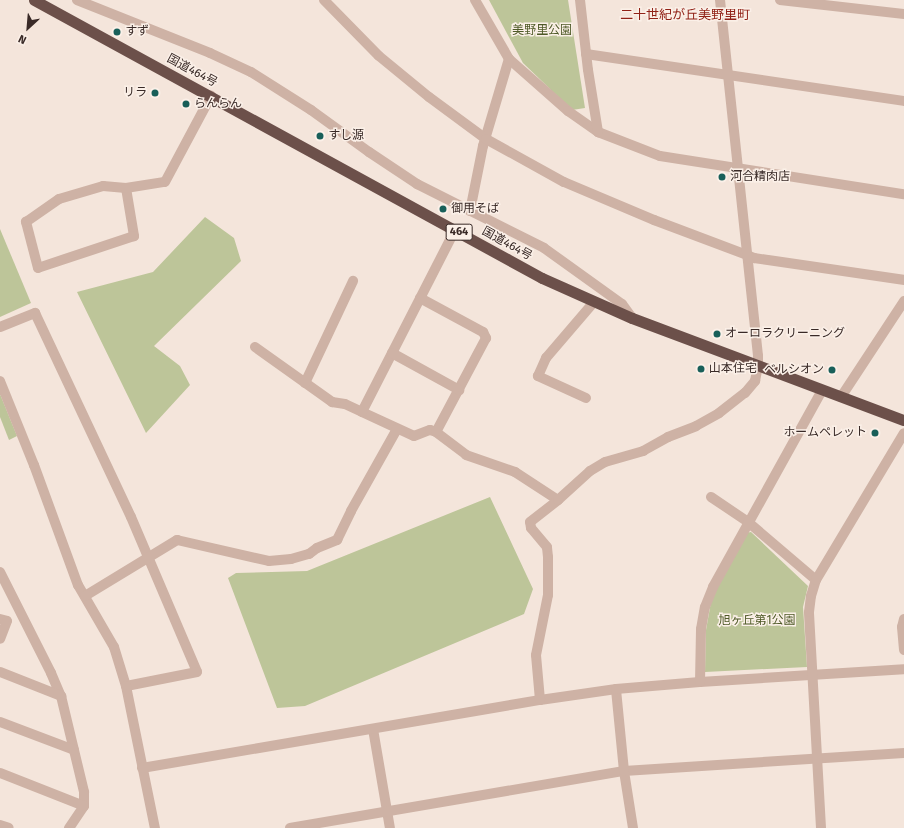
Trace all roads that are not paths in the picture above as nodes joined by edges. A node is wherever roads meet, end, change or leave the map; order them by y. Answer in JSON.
{"nodes":[{"id":1,"x":34,"y":0,"type":"edge"},
{"id":2,"x":77,"y":0,"type":"edge"},
{"id":3,"x":324,"y":0,"type":"edge"},
{"id":4,"x":475,"y":0,"type":"edge"},
{"id":5,"x":580,"y":0,"type":"edge"},
{"id":6,"x":720,"y":0,"type":"edge"},
{"id":7,"x":780,"y":0,"type":"edge"},
{"id":8,"x":904,"y":14,"type":"edge"},
{"id":9,"x":586,"y":54,"type":"junction"},
{"id":10,"x":509,"y":59,"type":"junction"},
{"id":11,"x":729,"y":75,"type":"junction"},
{"id":12,"x":211,"y":96,"type":"junction"},
{"id":13,"x":904,"y":101,"type":"edge"},
{"id":14,"x":598,"y":132,"type":"junction"},
{"id":15,"x":486,"y":139,"type":"junction"},
{"id":16,"x":738,"y":169,"type":"junction"},
{"id":17,"x":126,"y":188,"type":"junction"},
{"id":18,"x":904,"y":194,"type":"edge"},
{"id":19,"x":470,"y":211,"type":"junction"},
{"id":20,"x":455,"y":230,"type":"junction"},
{"id":21,"x":747,"y":255,"type":"junction"},
{"id":22,"x":904,"y":280,"type":"edge"},
{"id":23,"x":353,"y":281,"type":"dead end"},
{"id":24,"x":420,"y":298,"type":"junction"},
{"id":25,"x":904,"y":301,"type":"edge"},
{"id":26,"x":594,"y":302,"type":"junction"},
{"id":27,"x":632,"y":318,"type":"junction"},
{"id":28,"x":0,"y":328,"type":"edge"},
{"id":29,"x":255,"y":347,"type":"dead end"},
{"id":30,"x":392,"y":353,"type":"junction"},
{"id":31,"x":758,"y":366,"type":"junction"},
{"id":32,"x":0,"y":381,"type":"edge"},
{"id":33,"x":305,"y":383,"type":"junction"},
{"id":34,"x":459,"y":390,"type":"junction"},
{"id":35,"x":822,"y":390,"type":"junction"},
{"id":36,"x":841,"y":397,"type":"junction"},
{"id":37,"x":586,"y":398,"type":"dead end"},
{"id":38,"x":362,"y":412,"type":"junction"},
{"id":39,"x":904,"y":420,"type":"edge"},
{"id":40,"x":397,"y":429,"type":"junction"},
{"id":41,"x":436,"y":432,"type":"junction"},
{"id":42,"x":904,"y":434,"type":"edge"},
{"id":43,"x":711,"y":497,"type":"dead end"},
{"id":44,"x":558,"y":500,"type":"junction"},
{"id":45,"x":748,"y":522,"type":"junction"},
{"id":46,"x":148,"y":557,"type":"junction"},
{"id":47,"x":0,"y":572,"type":"edge"},
{"id":48,"x":816,"y":580,"type":"junction"},
{"id":49,"x":85,"y":596,"type":"junction"},
{"id":50,"x":19,"y":610,"type":"junction"},
{"id":51,"x":904,"y":619,"type":"edge"},
{"id":52,"x":4,"y":620,"type":"edge"},
{"id":53,"x":0,"y":639,"type":"edge"},
{"id":54,"x":904,"y":650,"type":"edge"},
{"id":55,"x":904,"y":670,"type":"edge"},
{"id":56,"x":0,"y":672,"type":"edge"},
{"id":57,"x":813,"y":675,"type":"junction"},
{"id":58,"x":700,"y":682,"type":"junction"},
{"id":59,"x":126,"y":686,"type":"junction"},
{"id":60,"x":616,"y":690,"type":"junction"},
{"id":61,"x":61,"y":696,"type":"junction"},
{"id":62,"x":540,"y":700,"type":"junction"},
{"id":63,"x":0,"y":722,"type":"edge"},
{"id":64,"x":373,"y":729,"type":"junction"},
{"id":65,"x":74,"y":750,"type":"junction"},
{"id":66,"x":904,"y":754,"type":"edge"},
{"id":67,"x":817,"y":759,"type":"junction"},
{"id":68,"x":142,"y":768,"type":"junction"},
{"id":69,"x":624,"y":771,"type":"junction"},
{"id":70,"x":0,"y":773,"type":"edge"},
{"id":71,"x":84,"y":806,"type":"junction"},
{"id":72,"x":387,"y":811,"type":"junction"},
{"id":73,"x":0,"y":825,"type":"edge"},
{"id":74,"x":9,"y":828,"type":"edge"},
{"id":75,"x":69,"y":828,"type":"edge"},
{"id":76,"x":155,"y":828,"type":"edge"},
{"id":77,"x":290,"y":828,"type":"edge"},
{"id":78,"x":390,"y":828,"type":"edge"},
{"id":79,"x":633,"y":828,"type":"edge"},
{"id":80,"x":821,"y":828,"type":"edge"}],
"edges":[{"from":1,"to":12,"type":"highway","name":"国道464号","number":"464"},
{"from":2,"to":19,"type":"street"},
{"from":3,"to":15,"type":"street"},
{"from":4,"to":10,"type":"street"},
{"from":5,"to":9,"type":"street"},
{"from":6,"to":11,"type":"street"},
{"from":7,"to":8,"type":"street"},
{"from":9,"to":11,"type":"street"},
{"from":9,"to":14,"type":"street"},
{"from":10,"to":14,"type":"street"},
{"from":10,"to":15,"type":"street"},
{"from":11,"to":13,"type":"street"},
{"from":11,"to":16,"type":"street"},
{"from":12,"to":17,"type":"street"},
{"from":12,"to":20,"type":"highway","name":"国道464号","number":"464"},
{"from":14,"to":16,"type":"street"},
{"from":15,"to":19,"type":"street"},
{"from":15,"to":21,"type":"street"},
{"from":16,"to":18,"type":"street"},
{"from":16,"to":21,"type":"street"},
{"from":17,"to":17,"type":"street"},
{"from":19,"to":27,"type":"street"},
{"from":20,"to":24,"type":"street"},
{"from":20,"to":26,"type":"highway","name":"国道464号","number":"464"},
{"from":21,"to":22,"type":"street"},
{"from":21,"to":31,"type":"street"},
{"from":23,"to":33,"type":"street"},
{"from":24,"to":30,"type":"street"},
{"from":24,"to":34,"type":"street"},
{"from":25,"to":36,"type":"street"},
{"from":26,"to":27,"type":"highway","name":"国道464号","number":"464"},
{"from":26,"to":37,"type":"street"},
{"from":27,"to":31,"type":"highway","name":"国道464号","number":"464"},
{"from":28,"to":46,"type":"street"},
{"from":29,"to":33,"type":"street"},
{"from":30,"to":34,"type":"street"},
{"from":30,"to":38,"type":"street"},
{"from":31,"to":35,"type":"highway","name":"国道464号","number":"464"},
{"from":31,"to":44,"type":"street"},
{"from":32,"to":49,"type":"street"},
{"from":33,"to":38,"type":"street"},
{"from":34,"to":41,"type":"street"},
{"from":35,"to":36,"type":"highway","name":"国道464号","number":"464"},
{"from":35,"to":45,"type":"street"},
{"from":36,"to":39,"type":"highway","name":"国道464号","number":"464"},
{"from":38,"to":40,"type":"street"},
{"from":40,"to":41,"type":"street"},
{"from":40,"to":46,"type":"street"},
{"from":41,"to":44,"type":"street"},
{"from":42,"to":48,"type":"street"},
{"from":43,"to":45,"type":"street"},
{"from":44,"to":62,"type":"street"},
{"from":45,"to":48,"type":"street"},
{"from":45,"to":58,"type":"street"},
{"from":46,"to":49,"type":"street"},
{"from":46,"to":59,"type":"street"},
{"from":47,"to":50,"type":"street"},
{"from":48,"to":57,"type":"street"},
{"from":49,"to":59,"type":"street"},
{"from":50,"to":52,"type":"street"},
{"from":50,"to":61,"type":"street"},
{"from":51,"to":54,"type":"street"},
{"from":52,"to":53,"type":"street"},
{"from":55,"to":57,"type":"street"},
{"from":56,"to":61,"type":"street"},
{"from":57,"to":58,"type":"street"},
{"from":57,"to":67,"type":"street"},
{"from":58,"to":60,"type":"street"},
{"from":59,"to":68,"type":"street"},
{"from":60,"to":62,"type":"street"},
{"from":60,"to":69,"type":"street"},
{"from":61,"to":65,"type":"street"},
{"from":62,"to":64,"type":"street"},
{"from":63,"to":65,"type":"street"},
{"from":64,"to":68,"type":"street"},
{"from":64,"to":72,"type":"street"},
{"from":65,"to":71,"type":"street"},
{"from":66,"to":67,"type":"street"},
{"from":67,"to":69,"type":"street"},
{"from":67,"to":80,"type":"street"},
{"from":68,"to":76,"type":"street"},
{"from":69,"to":72,"type":"street"},
{"from":69,"to":79,"type":"street"},
{"from":70,"to":71,"type":"street"},
{"from":71,"to":75,"type":"street"},
{"from":72,"to":77,"type":"street"},
{"from":72,"to":78,"type":"street"},
{"from":73,"to":74,"type":"street"}]}
